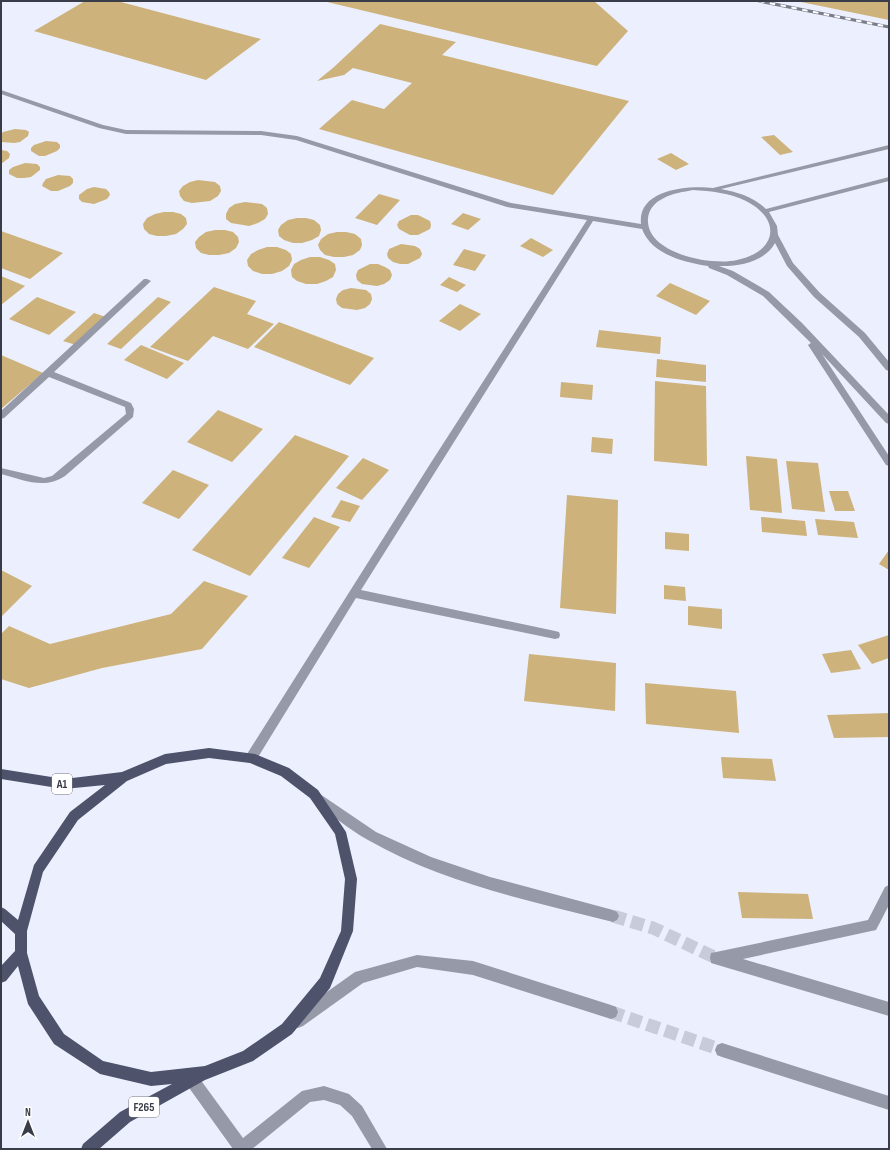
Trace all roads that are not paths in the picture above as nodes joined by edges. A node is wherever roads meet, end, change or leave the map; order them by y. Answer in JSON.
{"nodes":[{"id":1,"x":1,"y":92,"type":"edge"},
{"id":2,"x":889,"y":147,"type":"edge"},
{"id":3,"x":889,"y":179,"type":"edge"},
{"id":4,"x":713,"y":189,"type":"junction"},
{"id":5,"x":765,"y":211,"type":"junction"},
{"id":6,"x":591,"y":219,"type":"junction"},
{"id":7,"x":644,"y":227,"type":"junction"},
{"id":8,"x":775,"y":236,"type":"junction"},
{"id":9,"x":704,"y":263,"type":"junction"},
{"id":10,"x":147,"y":281,"type":"dead end"},
{"id":11,"x":799,"y":324,"type":"junction"},
{"id":12,"x":862,"y":335,"type":"junction"},
{"id":13,"x":889,"y":356,"type":"edge"},
{"id":14,"x":889,"y":368,"type":"edge"},
{"id":15,"x":48,"y":373,"type":"junction"},
{"id":16,"x":1,"y":416,"type":"edge"},
{"id":17,"x":889,"y":420,"type":"edge"},
{"id":18,"x":889,"y":463,"type":"edge"},
{"id":19,"x":1,"y":471,"type":"edge"},
{"id":20,"x":354,"y":593,"type":"junction"},
{"id":21,"x":555,"y":635,"type":"dead end"},
{"id":22,"x":251,"y":758,"type":"junction"},
{"id":23,"x":1,"y":774,"type":"edge"},
{"id":24,"x":123,"y":777,"type":"junction"},
{"id":25,"x":314,"y":794,"type":"junction"},
{"id":26,"x":889,"y":891,"type":"edge"},
{"id":27,"x":1,"y":913,"type":"edge"},
{"id":28,"x":613,"y":916,"type":"tunnel mouth"},
{"id":29,"x":21,"y":931,"type":"junction"},
{"id":30,"x":21,"y":953,"type":"junction"},
{"id":31,"x":1,"y":976,"type":"edge"},
{"id":32,"x":889,"y":1009,"type":"edge"},
{"id":33,"x":611,"y":1012,"type":"tunnel mouth"},
{"id":34,"x":287,"y":1029,"type":"junction"},
{"id":35,"x":722,"y":1050,"type":"tunnel mouth"},
{"id":36,"x":205,"y":1073,"type":"junction"},
{"id":37,"x":192,"y":1080,"type":"junction"},
{"id":38,"x":889,"y":1103,"type":"edge"},
{"id":39,"x":88,"y":1149,"type":"edge"},
{"id":40,"x":242,"y":1149,"type":"edge"},
{"id":41,"x":380,"y":1149,"type":"edge"}],
"edges":[{"from":1,"to":6,"type":"street"},
{"from":2,"to":4,"type":"street"},
{"from":3,"to":5,"type":"street"},
{"from":4,"to":5,"type":"street"},
{"from":4,"to":7,"type":"street"},
{"from":5,"to":8,"type":"street"},
{"from":6,"to":7,"type":"street"},
{"from":6,"to":20,"type":"street"},
{"from":7,"to":9,"type":"street"},
{"from":8,"to":9,"type":"street"},
{"from":8,"to":12,"type":"street"},
{"from":9,"to":11,"type":"street"},
{"from":10,"to":15,"type":"street"},
{"from":11,"to":17,"type":"street"},
{"from":11,"to":18,"type":"street"},
{"from":12,"to":13,"type":"street"},
{"from":12,"to":14,"type":"street"},
{"from":15,"to":16,"type":"street"},
{"from":15,"to":19,"type":"street"},
{"from":20,"to":21,"type":"street"},
{"from":20,"to":22,"type":"street"},
{"from":22,"to":24,"type":"main road"},
{"from":22,"to":25,"type":"main road"},
{"from":23,"to":24,"type":"main road","number":"A1"},
{"from":24,"to":29,"type":"main road"},
{"from":25,"to":28,"type":"street"},
{"from":25,"to":34,"type":"main road"},
{"from":26,"to":32,"type":"street"},
{"from":27,"to":29,"type":"main road"},
{"from":29,"to":30,"type":"main road"},
{"from":30,"to":31,"type":"main road"},
{"from":30,"to":36,"type":"main road"},
{"from":33,"to":34,"type":"street"},
{"from":34,"to":36,"type":"main road"},
{"from":35,"to":38,"type":"street"},
{"from":36,"to":37,"type":"main road","number":"F265"},
{"from":37,"to":39,"type":"main road","number":"F265"},
{"from":37,"to":40,"type":"street"},
{"from":40,"to":41,"type":"street"}]}
